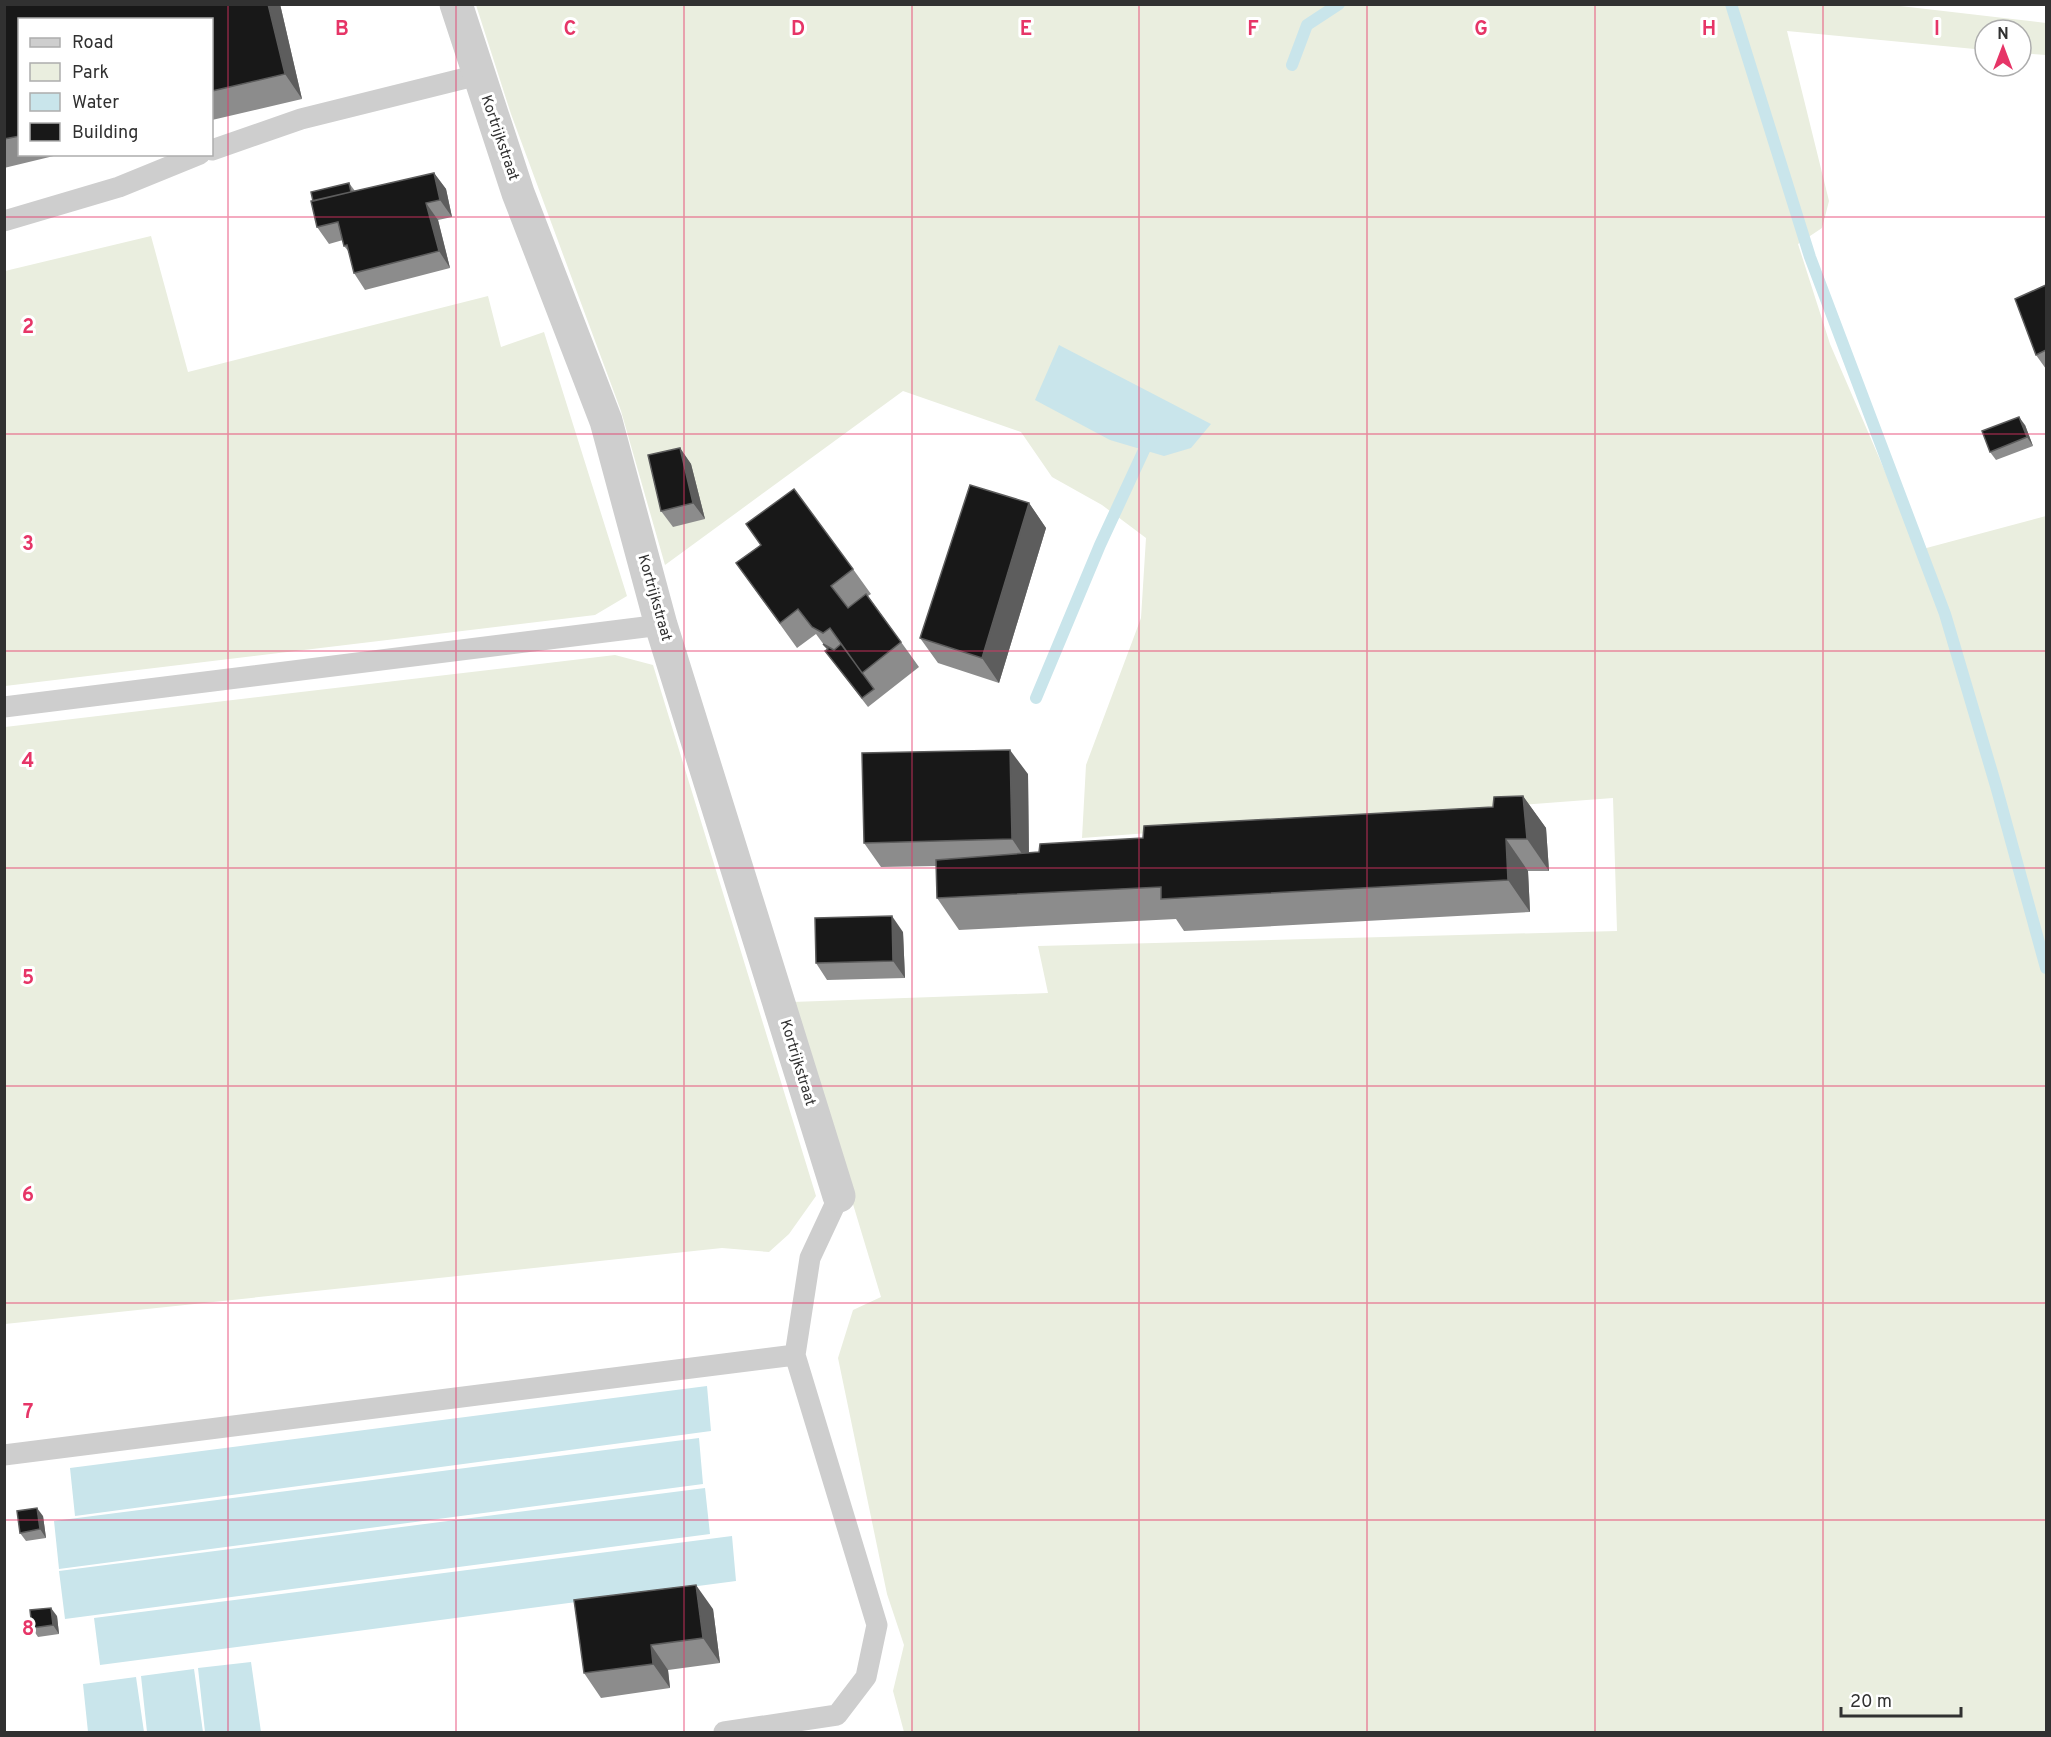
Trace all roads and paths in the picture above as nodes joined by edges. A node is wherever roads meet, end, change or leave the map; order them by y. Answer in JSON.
{"nodes":[{"id":1,"x":456,"y":4,"type":"edge"},
{"id":2,"x":478,"y":75,"type":"junction"},
{"id":3,"x":213,"y":150,"type":"edge"},
{"id":4,"x":195,"y":156,"type":"edge"},
{"id":5,"x":4,"y":221,"type":"edge"},
{"id":6,"x":661,"y":625,"type":"junction"},
{"id":7,"x":4,"y":707,"type":"edge"},
{"id":8,"x":839,"y":1197,"type":"joint"},
{"id":9,"x":795,"y":1355,"type":"junction"},
{"id":10,"x":4,"y":1455,"type":"edge"},
{"id":11,"x":724,"y":1732,"type":"edge"}],
"edges":[{"from":1,"to":2,"type":"street","name":"Kortrijkstraat"},
{"from":2,"to":3,"type":"lane"},
{"from":2,"to":6,"type":"street","name":"Kortrijkstraat"},
{"from":4,"to":5,"type":"lane"},
{"from":6,"to":7,"type":"lane"},
{"from":6,"to":8,"type":"street","name":"Kortrijkstraat"},
{"from":8,"to":9,"type":"lane"},
{"from":9,"to":10,"type":"lane"},
{"from":9,"to":11,"type":"lane"}]}
